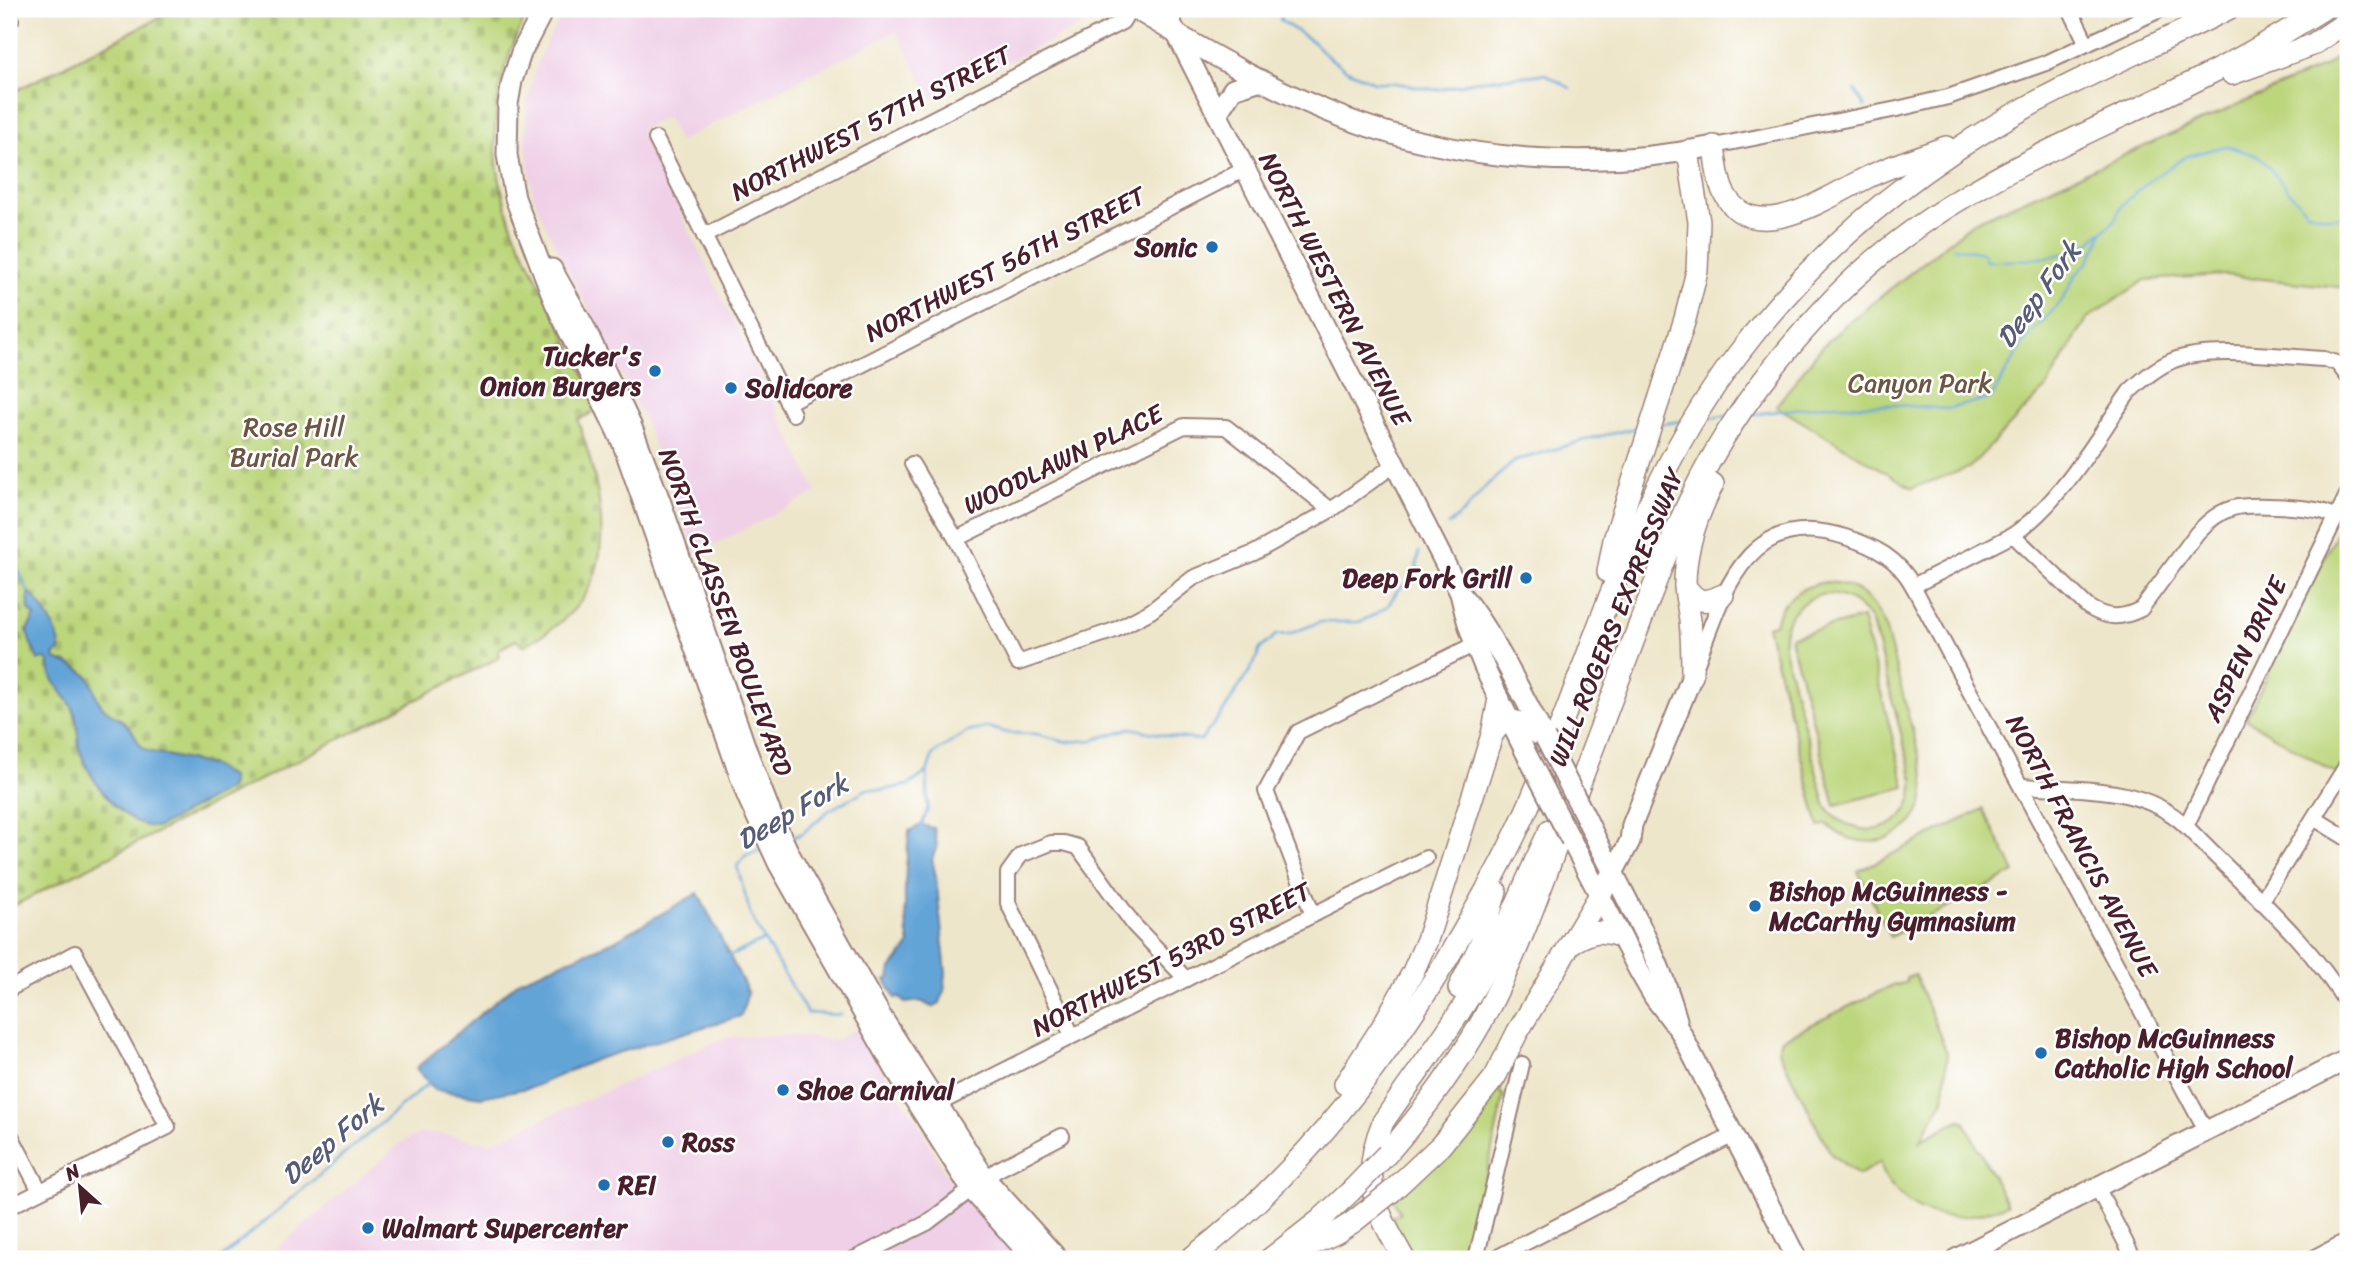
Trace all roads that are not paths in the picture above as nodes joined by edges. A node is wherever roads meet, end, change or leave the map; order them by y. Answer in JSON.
{"nodes":[{"id":1,"x":9,"y":9,"type":"edge"},
{"id":2,"x":544,"y":9,"type":"edge"},
{"id":3,"x":1130,"y":9,"type":"edge"},
{"id":4,"x":1135,"y":9,"type":"edge"},
{"id":5,"x":1164,"y":9,"type":"edge"},
{"id":6,"x":2070,"y":9,"type":"edge"},
{"id":7,"x":2162,"y":9,"type":"edge"},
{"id":8,"x":2228,"y":9,"type":"edge"},
{"id":9,"x":2323,"y":9,"type":"edge"},
{"id":10,"x":9,"y":22,"type":"edge"},
{"id":11,"x":2348,"y":22,"type":"edge"},
{"id":12,"x":1177,"y":34,"type":"junction"},
{"id":13,"x":2087,"y":44,"type":"junction"},
{"id":14,"x":1261,"y":80,"type":"junction"},
{"id":15,"x":1217,"y":114,"type":"junction"},
{"id":16,"x":2122,"y":116,"type":"junction"},
{"id":17,"x":1975,"y":137,"type":"junction"},
{"id":18,"x":656,"y":139,"type":"dead end"},
{"id":19,"x":1714,"y":146,"type":"junction"},
{"id":20,"x":1688,"y":151,"type":"junction"},
{"id":21,"x":1245,"y":169,"type":"junction"},
{"id":22,"x":704,"y":236,"type":"junction"},
{"id":23,"x":2348,"y":377,"type":"edge"},
{"id":24,"x":1717,"y":462,"type":"junction"},
{"id":25,"x":912,"y":464,"type":"dead end"},
{"id":26,"x":1394,"y":465,"type":"junction"},
{"id":27,"x":2348,"y":493,"type":"edge"},
{"id":28,"x":1331,"y":510,"type":"junction"},
{"id":29,"x":2336,"y":518,"type":"junction"},
{"id":30,"x":2013,"y":535,"type":"junction"},
{"id":31,"x":956,"y":538,"type":"junction"},
{"id":32,"x":1685,"y":586,"type":"junction"},
{"id":33,"x":1913,"y":586,"type":"junction"},
{"id":34,"x":1460,"y":593,"type":"junction"},
{"id":35,"x":1723,"y":595,"type":"junction"},
{"id":36,"x":1596,"y":632,"type":"junction"},
{"id":37,"x":1475,"y":644,"type":"junction"},
{"id":38,"x":1692,"y":676,"type":"junction"},
{"id":39,"x":1499,"y":699,"type":"junction"},
{"id":40,"x":1510,"y":720,"type":"junction"},
{"id":41,"x":1539,"y":731,"type":"junction"},
{"id":42,"x":1492,"y":735,"type":"junction"},
{"id":43,"x":1596,"y":739,"type":"junction"},
{"id":44,"x":2348,"y":763,"type":"edge"},
{"id":45,"x":2021,"y":786,"type":"junction"},
{"id":46,"x":2314,"y":818,"type":"junction"},
{"id":47,"x":2186,"y":826,"type":"junction"},
{"id":48,"x":1631,"y":833,"type":"junction"},
{"id":49,"x":1580,"y":836,"type":"junction"},
{"id":50,"x":2348,"y":839,"type":"edge"},
{"id":51,"x":1509,"y":848,"type":"junction"},
{"id":52,"x":1603,"y":854,"type":"junction"},
{"id":53,"x":1426,"y":858,"type":"dead end"},
{"id":54,"x":1613,"y":873,"type":"junction"},
{"id":55,"x":1600,"y":897,"type":"junction"},
{"id":56,"x":2261,"y":902,"type":"junction"},
{"id":57,"x":1313,"y":915,"type":"junction"},
{"id":58,"x":1619,"y":936,"type":"junction"},
{"id":59,"x":1571,"y":943,"type":"junction"},
{"id":60,"x":1186,"y":979,"type":"junction"},
{"id":61,"x":9,"y":989,"type":"edge"},
{"id":62,"x":2348,"y":1006,"type":"edge"},
{"id":63,"x":1680,"y":1031,"type":"junction"},
{"id":64,"x":1072,"y":1035,"type":"junction"},
{"id":65,"x":2348,"y":1059,"type":"edge"},
{"id":66,"x":902,"y":1064,"type":"junction"},
{"id":67,"x":1522,"y":1064,"type":"dead end"},
{"id":68,"x":938,"y":1104,"type":"junction"},
{"id":69,"x":2206,"y":1131,"type":"junction"},
{"id":70,"x":9,"y":1132,"type":"edge"},
{"id":71,"x":1733,"y":1135,"type":"junction"},
{"id":72,"x":1062,"y":1136,"type":"dead end"},
{"id":73,"x":1293,"y":1165,"type":"junction"},
{"id":74,"x":978,"y":1184,"type":"junction"},
{"id":75,"x":2097,"y":1187,"type":"junction"},
{"id":76,"x":40,"y":1191,"type":"junction"},
{"id":77,"x":9,"y":1208,"type":"edge"},
{"id":78,"x":2348,"y":1240,"type":"edge"},
{"id":79,"x":854,"y":1259,"type":"edge"},
{"id":80,"x":1033,"y":1259,"type":"edge"},
{"id":81,"x":1058,"y":1259,"type":"edge"},
{"id":82,"x":1190,"y":1259,"type":"edge"},
{"id":83,"x":1270,"y":1259,"type":"edge"},
{"id":84,"x":1280,"y":1259,"type":"edge"},
{"id":85,"x":1388,"y":1259,"type":"edge"},
{"id":86,"x":1404,"y":1259,"type":"edge"},
{"id":87,"x":1476,"y":1259,"type":"edge"},
{"id":88,"x":1494,"y":1259,"type":"edge"},
{"id":89,"x":1797,"y":1259,"type":"edge"},
{"id":90,"x":1956,"y":1259,"type":"edge"},
{"id":91,"x":2134,"y":1259,"type":"edge"},
{"id":92,"x":2312,"y":1259,"type":"edge"}],
"edges":[{"from":1,"to":10,"type":"street"},
{"from":2,"to":66,"type":"main road","name":"NORTH CLASSEN BOULEVARD"},
{"from":3,"to":22,"type":"street","name":"NORTHWEST 57TH STREET"},
{"from":4,"to":12,"type":"main road"},
{"from":5,"to":12,"type":"main road","name":"NORTH WESTERN AVENUE"},
{"from":6,"to":13,"type":"street"},
{"from":7,"to":13,"type":"street"},
{"from":8,"to":17,"type":"highway","name":"WILL ROGERS EXPRESSWAY"},
{"from":9,"to":16,"type":"highway","name":"WILL ROGERS EXPRESSWAY"},
{"from":11,"to":16,"type":"highway"},
{"from":12,"to":14,"type":"main road"},
{"from":12,"to":15,"type":"main road","name":"NORTH WESTERN AVENUE"},
{"from":13,"to":19,"type":"street"},
{"from":14,"to":15,"type":"main road"},
{"from":14,"to":20,"type":"main road"},
{"from":15,"to":21,"type":"main road","name":"NORTH WESTERN AVENUE"},
{"from":16,"to":24,"type":"highway","name":"WILL ROGERS EXPRESSWAY"},
{"from":17,"to":19,"type":"highway"},
{"from":17,"to":36,"type":"highway","name":"WILL ROGERS EXPRESSWAY"},
{"from":18,"to":22,"type":"street"},
{"from":19,"to":20,"type":"main road"},
{"from":20,"to":36,"type":"highway"},
{"from":21,"to":22,"type":"street","name":"NORTHWEST 56TH STREET"},
{"from":21,"to":26,"type":"main road","name":"NORTH WESTERN AVENUE"},
{"from":23,"to":30,"type":"street"},
{"from":24,"to":32,"type":"highway"},
{"from":24,"to":43,"type":"highway","name":"WILL ROGERS EXPRESSWAY"},
{"from":25,"to":31,"type":"street"},
{"from":26,"to":28,"type":"street"},
{"from":26,"to":34,"type":"main road","name":"NORTH WESTERN AVENUE"},
{"from":27,"to":29,"type":"street","name":"ASPEN DRIVE"},
{"from":28,"to":31,"type":"street","name":"WOODLAWN PLACE"},
{"from":28,"to":31,"type":"street"},
{"from":29,"to":30,"type":"street"},
{"from":29,"to":47,"type":"street","name":"ASPEN DRIVE"},
{"from":30,"to":33,"type":"street"},
{"from":32,"to":35,"type":"highway"},
{"from":32,"to":38,"type":"highway"},
{"from":33,"to":35,"type":"street","name":"NORTH FRANCIS AVENUE"},
{"from":33,"to":45,"type":"street","name":"NORTH FRANCIS AVENUE"},
{"from":34,"to":37,"type":"main road","name":"NORTH WESTERN AVENUE"},
{"from":34,"to":41,"type":"main road","name":"NORTH WESTERN AVENUE"},
{"from":35,"to":38,"type":"street","name":"NORTH FRANCIS AVENUE"},
{"from":36,"to":51,"type":"highway","name":"WILL ROGERS EXPRESSWAY"},
{"from":37,"to":39,"type":"main road","name":"NORTH WESTERN AVENUE"},
{"from":37,"to":57,"type":"street"},
{"from":38,"to":48,"type":"main road"},
{"from":39,"to":40,"type":"main road","name":"NORTH WESTERN AVENUE"},
{"from":39,"to":42,"type":"highway"},
{"from":40,"to":41,"type":"highway"},
{"from":40,"to":42,"type":"highway"},
{"from":40,"to":49,"type":"main road","name":"NORTH WESTERN AVENUE","bridge":true},
{"from":41,"to":49,"type":"main road","name":"NORTH WESTERN AVENUE","bridge":true},
{"from":42,"to":73,"type":"highway"},
{"from":43,"to":83,"type":"highway","name":"WILL ROGERS EXPRESSWAY","bridge":true},
{"from":43,"to":86,"type":"highway"},
{"from":44,"to":46,"type":"street"},
{"from":45,"to":47,"type":"street"},
{"from":45,"to":69,"type":"street","name":"NORTH FRANCIS AVENUE"},
{"from":46,"to":50,"type":"street"},
{"from":46,"to":56,"type":"street"},
{"from":47,"to":56,"type":"street"},
{"from":48,"to":49,"type":"main road"},
{"from":48,"to":52,"type":"main road"},
{"from":48,"to":54,"type":"main road"},
{"from":49,"to":52,"type":"main road","name":"NORTH WESTERN AVENUE"},
{"from":49,"to":55,"type":"main road","name":"NORTH WESTERN AVENUE"},
{"from":51,"to":73,"type":"highway","name":"WILL ROGERS EXPRESSWAY"},
{"from":51,"to":85,"type":"highway"},
{"from":52,"to":54,"type":"main road","name":"NORTH WESTERN AVENUE"},
{"from":53,"to":57,"type":"street","name":"NORTHWEST 53RD STREET"},
{"from":54,"to":55,"type":"highway"},
{"from":54,"to":63,"type":"main road","name":"NORTH WESTERN AVENUE"},
{"from":55,"to":58,"type":"main road","name":"NORTH WESTERN AVENUE"},
{"from":55,"to":59,"type":"highway"},
{"from":56,"to":62,"type":"street"},
{"from":57,"to":60,"type":"street","name":"NORTHWEST 53RD STREET"},
{"from":58,"to":59,"type":"highway"},
{"from":58,"to":63,"type":"main road","name":"NORTH WESTERN AVENUE"},
{"from":59,"to":84,"type":"highway","bridge":true},
{"from":60,"to":64,"type":"street","name":"NORTHWEST 53RD STREET"},
{"from":60,"to":64,"type":"street"},
{"from":61,"to":76,"type":"street"},
{"from":63,"to":71,"type":"main road","name":"NORTH WESTERN AVENUE"},
{"from":64,"to":68,"type":"street","name":"NORTHWEST 53RD STREET"},
{"from":65,"to":69,"type":"main road"},
{"from":66,"to":68,"type":"main road","name":"NORTH CLASSEN BOULEVARD"},
{"from":66,"to":74,"type":"main road","name":"NORTH CLASSEN BOULEVARD"},
{"from":67,"to":87,"type":"street"},
{"from":68,"to":74,"type":"main road","name":"NORTH CLASSEN BOULEVARD"},
{"from":69,"to":75,"type":"main road"},
{"from":70,"to":76,"type":"street"},
{"from":71,"to":88,"type":"street"},
{"from":71,"to":89,"type":"main road","name":"NORTH WESTERN AVENUE"},
{"from":72,"to":74,"type":"street"},
{"from":73,"to":82,"type":"highway","name":"WILL ROGERS EXPRESSWAY"},
{"from":74,"to":79,"type":"street"},
{"from":74,"to":80,"type":"main road","name":"NORTH CLASSEN BOULEVARD"},
{"from":74,"to":81,"type":"main road","name":"NORTH CLASSEN BOULEVARD"},
{"from":75,"to":90,"type":"main road"},
{"from":75,"to":91,"type":"street"},
{"from":76,"to":77,"type":"street"},
{"from":78,"to":92,"type":"street"}]}
